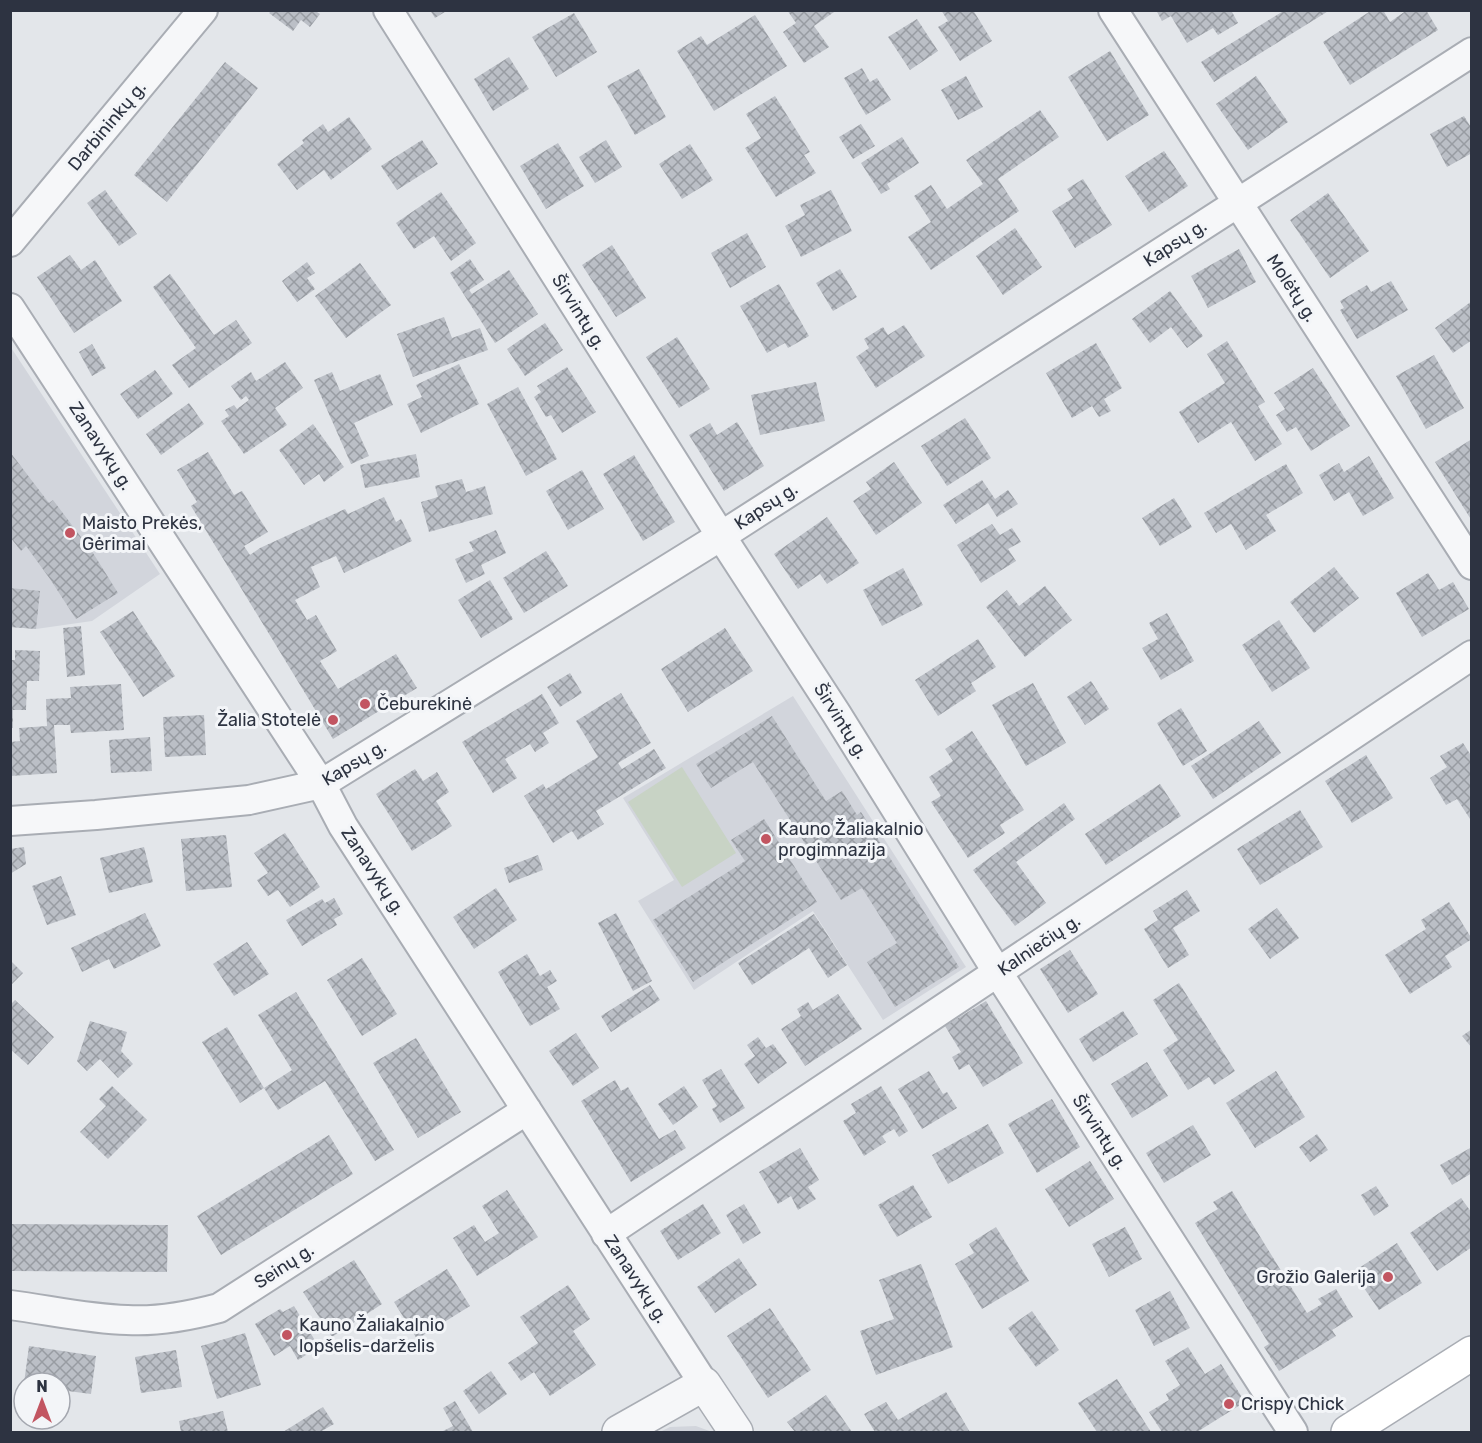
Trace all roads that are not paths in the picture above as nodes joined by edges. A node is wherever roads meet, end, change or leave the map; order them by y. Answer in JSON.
{"nodes":[{"id":1,"x":203,"y":10,"type":"edge"},
{"id":2,"x":388,"y":10,"type":"edge"},
{"id":3,"x":1113,"y":10,"type":"edge"},
{"id":4,"x":1472,"y":52,"type":"edge"},
{"id":5,"x":1237,"y":202,"type":"junction"},
{"id":6,"x":10,"y":242,"type":"edge"},
{"id":7,"x":10,"y":308,"type":"edge"},
{"id":8,"x":721,"y":536,"type":"junction"},
{"id":9,"x":1472,"y":565,"type":"edge"},
{"id":10,"x":1472,"y":655,"type":"edge"},
{"id":11,"x":321,"y":784,"type":"junction"},
{"id":12,"x":10,"y":821,"type":"edge"},
{"id":13,"x":998,"y":973,"type":"junction"},
{"id":14,"x":527,"y":1110,"type":"junction"},
{"id":15,"x":606,"y":1234,"type":"junction"},
{"id":16,"x":10,"y":1305,"type":"edge"},
{"id":17,"x":1472,"y":1353,"type":"edge"},
{"id":18,"x":704,"y":1384,"type":"junction"},
{"id":19,"x":619,"y":1432,"type":"edge"},
{"id":20,"x":736,"y":1432,"type":"edge"},
{"id":21,"x":1293,"y":1432,"type":"edge"},
{"id":22,"x":1348,"y":1432,"type":"edge"}],
"edges":[{"from":1,"to":6,"type":"street","name":"Darbininkų g."},
{"from":2,"to":8,"type":"street","name":"Širvintų g."},
{"from":3,"to":5,"type":"street","name":"Molėtų g."},
{"from":4,"to":5,"type":"street","name":"Kapsų g."},
{"from":5,"to":8,"type":"street","name":"Kapsų g."},
{"from":5,"to":9,"type":"street","name":"Molėtų g."},
{"from":7,"to":11,"type":"street","name":"Zanavykų g."},
{"from":8,"to":11,"type":"street","name":"Kapsų g."},
{"from":8,"to":13,"type":"street","name":"Širvintų g."},
{"from":10,"to":13,"type":"street","name":"Kalniečių g."},
{"from":11,"to":12,"type":"street","name":"Kapsų g."},
{"from":11,"to":14,"type":"street","name":"Zanavykų g."},
{"from":13,"to":15,"type":"street","name":"Kalniečių g."},
{"from":13,"to":21,"type":"street","name":"Širvintų g."},
{"from":14,"to":15,"type":"street","name":"Zanavykų g."},
{"from":14,"to":16,"type":"street","name":"Seinų g."},
{"from":15,"to":18,"type":"street","name":"Zanavykų g."},
{"from":17,"to":22,"type":"main road"},
{"from":18,"to":19,"type":"street"},
{"from":18,"to":20,"type":"street","name":"Zanavykų g."}]}
